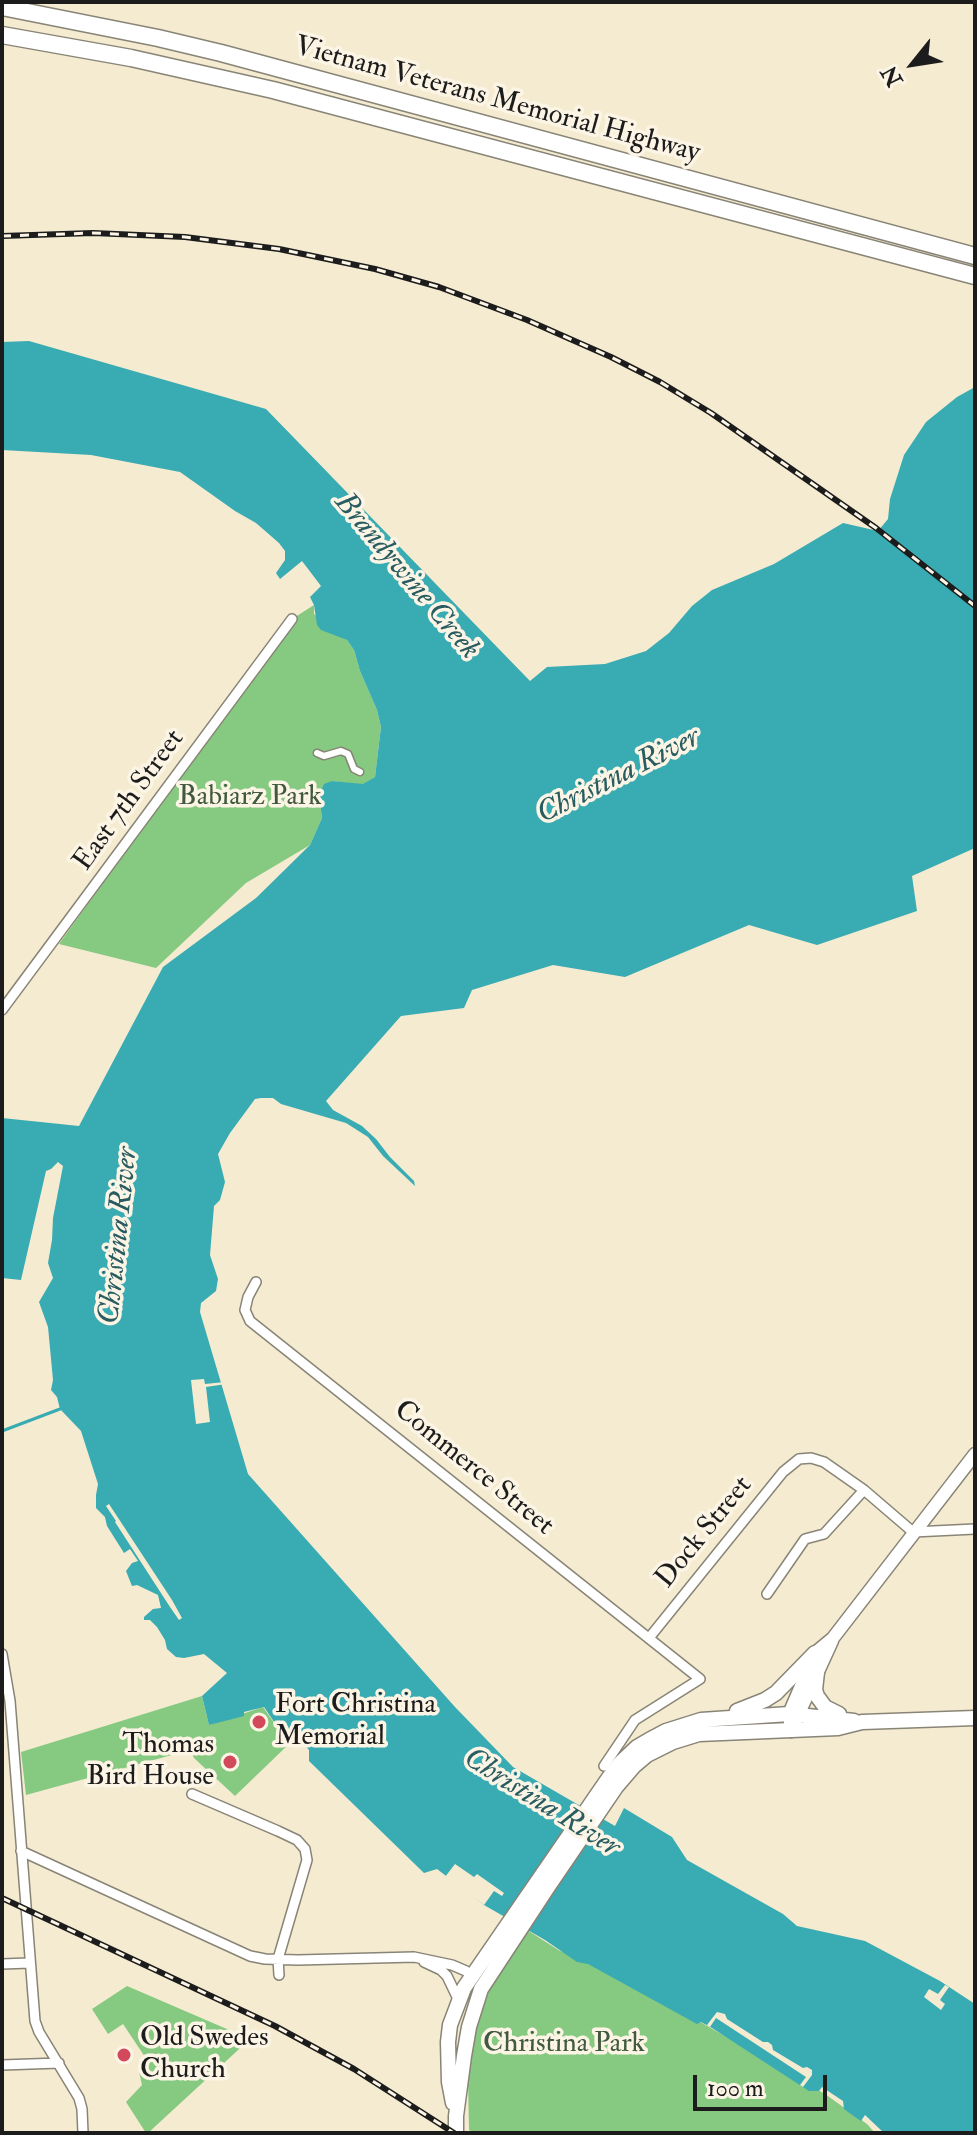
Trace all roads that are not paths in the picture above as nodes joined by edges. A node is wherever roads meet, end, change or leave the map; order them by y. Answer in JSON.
{"nodes":[{"id":1,"x":7,"y":7,"type":"edge"},
{"id":2,"x":2,"y":35,"type":"edge"},
{"id":3,"x":975,"y":256,"type":"edge"},
{"id":4,"x":975,"y":276,"type":"edge"},
{"id":5,"x":292,"y":619,"type":"dead end"},
{"id":6,"x":317,"y":753,"type":"dead end"},
{"id":7,"x":360,"y":772,"type":"dead end"},
{"id":8,"x":2,"y":1010,"type":"edge"},
{"id":9,"x":256,"y":1282,"type":"dead end"},
{"id":10,"x":975,"y":1454,"type":"edge"},
{"id":11,"x":864,"y":1490,"type":"junction"},
{"id":12,"x":975,"y":1529,"type":"edge"},
{"id":13,"x":913,"y":1532,"type":"junction"},
{"id":14,"x":767,"y":1594,"type":"dead end"},
{"id":15,"x":649,"y":1638,"type":"junction"},
{"id":16,"x":833,"y":1638,"type":"junction"},
{"id":17,"x":815,"y":1653,"type":"junction"},
{"id":18,"x":2,"y":1654,"type":"edge"},
{"id":19,"x":817,"y":1672,"type":"junction"},
{"id":20,"x":794,"y":1714,"type":"junction"},
{"id":21,"x":715,"y":1717,"type":"junction"},
{"id":22,"x":975,"y":1718,"type":"edge"},
{"id":23,"x":862,"y":1722,"type":"junction"},
{"id":24,"x":791,"y":1731,"type":"junction"},
{"id":25,"x":649,"y":1747,"type":"junction"},
{"id":26,"x":604,"y":1766,"type":"dead end"},
{"id":27,"x":192,"y":1794,"type":"dead end"},
{"id":28,"x":21,"y":1851,"type":"junction"},
{"id":29,"x":414,"y":1957,"type":"junction"},
{"id":30,"x":278,"y":1959,"type":"junction"},
{"id":31,"x":29,"y":1963,"type":"junction"},
{"id":32,"x":2,"y":1964,"type":"edge"},
{"id":33,"x":476,"y":1970,"type":"junction"},
{"id":34,"x":279,"y":1975,"type":"dead end"},
{"id":35,"x":481,"y":1989,"type":"junction"},
{"id":36,"x":458,"y":2001,"type":"junction"},
{"id":37,"x":59,"y":2063,"type":"junction"},
{"id":38,"x":2,"y":2065,"type":"edge"},
{"id":39,"x":456,"y":2116,"type":"junction"},
{"id":40,"x":83,"y":2133,"type":"edge"},
{"id":41,"x":456,"y":2133,"type":"edge"}],
"edges":[{"from":1,"to":3,"type":"highway","name":"Vietnam Veterans Memorial Highway"},
{"from":2,"to":4,"type":"highway","name":"Vietnam Veterans Memorial Highway"},
{"from":5,"to":8,"type":"street","name":"East 7th Street"},
{"from":6,"to":7,"type":"street"},
{"from":9,"to":15,"type":"street","name":"Commerce Street"},
{"from":10,"to":13,"type":"main road"},
{"from":11,"to":13,"type":"street"},
{"from":11,"to":14,"type":"street"},
{"from":11,"to":15,"type":"street","name":"Dock Street"},
{"from":12,"to":13,"type":"street"},
{"from":13,"to":16,"type":"main road"},
{"from":15,"to":26,"type":"street","name":"Commerce Street"},
{"from":16,"to":17,"type":"main road"},
{"from":16,"to":19,"type":"main road"},
{"from":17,"to":20,"type":"main road"},
{"from":17,"to":21,"type":"main road"},
{"from":18,"to":28,"type":"street"},
{"from":19,"to":20,"type":"main road"},
{"from":19,"to":23,"type":"main road"},
{"from":20,"to":21,"type":"main road"},
{"from":20,"to":23,"type":"main road"},
{"from":20,"to":24,"type":"main road"},
{"from":21,"to":25,"type":"main road"},
{"from":22,"to":23,"type":"main road"},
{"from":23,"to":24,"type":"main road"},
{"from":24,"to":25,"type":"main road"},
{"from":25,"to":33,"type":"main road"},
{"from":25,"to":35,"type":"main road"},
{"from":27,"to":30,"type":"street"},
{"from":28,"to":30,"type":"street"},
{"from":28,"to":31,"type":"street"},
{"from":29,"to":30,"type":"street"},
{"from":29,"to":33,"type":"street"},
{"from":29,"to":36,"type":"street"},
{"from":30,"to":34,"type":"street"},
{"from":31,"to":32,"type":"street"},
{"from":31,"to":37,"type":"street"},
{"from":33,"to":35,"type":"street"},
{"from":33,"to":36,"type":"main road"},
{"from":35,"to":39,"type":"main road"},
{"from":36,"to":39,"type":"main road"},
{"from":37,"to":38,"type":"street"},
{"from":37,"to":40,"type":"street"},
{"from":39,"to":41,"type":"main road"}]}
